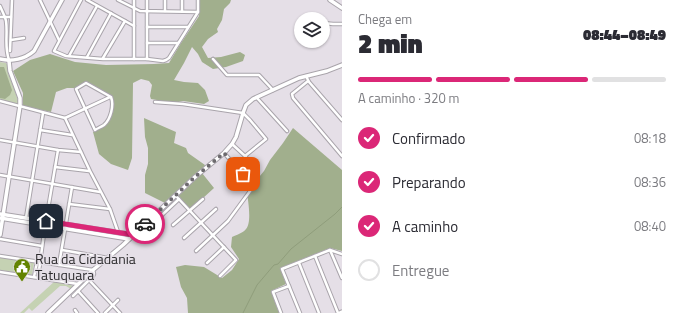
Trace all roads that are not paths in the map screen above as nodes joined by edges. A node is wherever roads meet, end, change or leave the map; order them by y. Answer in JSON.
{"nodes":[{"id":1,"x":12,"y":0,"type":"edge"},
{"id":2,"x":40,"y":0,"type":"edge"},
{"id":3,"x":43,"y":0,"type":"edge"},
{"id":4,"x":62,"y":0,"type":"edge"},
{"id":5,"x":82,"y":0,"type":"edge"},
{"id":6,"x":87,"y":0,"type":"edge"},
{"id":7,"x":118,"y":0,"type":"edge"},
{"id":8,"x":134,"y":0,"type":"edge"},
{"id":9,"x":147,"y":0,"type":"edge"},
{"id":10,"x":165,"y":0,"type":"edge"},
{"id":11,"x":182,"y":0,"type":"edge"},
{"id":12,"x":198,"y":0,"type":"edge"},
{"id":13,"x":330,"y":0,"type":"edge"},
{"id":14,"x":41,"y":4,"type":"junction"},
{"id":15,"x":0,"y":6,"type":"edge"},
{"id":16,"x":97,"y":6,"type":"junction"},
{"id":17,"x":134,"y":8,"type":"junction"},
{"id":18,"x":342,"y":8,"type":"edge"},
{"id":19,"x":147,"y":11,"type":"junction"},
{"id":20,"x":165,"y":12,"type":"junction"},
{"id":21,"x":182,"y":12,"type":"junction"},
{"id":22,"x":198,"y":12,"type":"junction"},
{"id":23,"x":111,"y":13,"type":"junction"},
{"id":24,"x":0,"y":17,"type":"edge"},
{"id":25,"x":5,"y":17,"type":"junction"},
{"id":26,"x":12,"y":17,"type":"junction"},
{"id":27,"x":50,"y":21,"type":"junction"},
{"id":28,"x":125,"y":21,"type":"junction"},
{"id":29,"x":330,"y":24,"type":"edge"},
{"id":30,"x":342,"y":24,"type":"edge"},
{"id":31,"x":134,"y":26,"type":"junction"},
{"id":32,"x":147,"y":27,"type":"junction"},
{"id":33,"x":189,"y":27,"type":"junction"},
{"id":34,"x":24,"y":38,"type":"dead end"},
{"id":35,"x":11,"y":40,"type":"junction"},
{"id":36,"x":59,"y":40,"type":"junction"},
{"id":37,"x":147,"y":43,"type":"junction"},
{"id":38,"x":179,"y":43,"type":"junction"},
{"id":39,"x":10,"y":51,"type":"dead end"},
{"id":40,"x":69,"y":56,"type":"junction"},
{"id":41,"x":87,"y":57,"type":"junction"},
{"id":42,"x":0,"y":59,"type":"edge"},
{"id":43,"x":103,"y":59,"type":"junction"},
{"id":44,"x":134,"y":59,"type":"junction"},
{"id":45,"x":147,"y":59,"type":"junction"},
{"id":46,"x":213,"y":59,"type":"dead end"},
{"id":47,"x":9,"y":61,"type":"junction"},
{"id":48,"x":342,"y":64,"type":"edge"},
{"id":49,"x":306,"y":76,"type":"junction"},
{"id":50,"x":308,"y":81,"type":"junction"},
{"id":51,"x":273,"y":90,"type":"junction"},
{"id":52,"x":111,"y":97,"type":"junction"},
{"id":53,"x":257,"y":98,"type":"junction"},
{"id":54,"x":0,"y":101,"type":"edge"},
{"id":55,"x":155,"y":102,"type":"dead end"},
{"id":56,"x":20,"y":106,"type":"junction"},
{"id":57,"x":85,"y":109,"type":"junction"},
{"id":58,"x":43,"y":113,"type":"junction"},
{"id":59,"x":243,"y":113,"type":"junction"},
{"id":60,"x":65,"y":118,"type":"junction"},
{"id":61,"x":342,"y":120,"type":"edge"},
{"id":62,"x":40,"y":130,"type":"junction"},
{"id":63,"x":287,"y":131,"type":"dead end"},
{"id":64,"x":72,"y":135,"type":"junction"},
{"id":65,"x":0,"y":140,"type":"edge"},
{"id":66,"x":15,"y":142,"type":"junction"},
{"id":67,"x":232,"y":144,"type":"junction"},
{"id":68,"x":37,"y":146,"type":"junction"},
{"id":69,"x":58,"y":150,"type":"junction"},
{"id":70,"x":81,"y":152,"type":"junction"},
{"id":71,"x":224,"y":153,"type":"junction"},
{"id":72,"x":245,"y":156,"type":"junction"},
{"id":73,"x":342,"y":156,"type":"edge"},
{"id":74,"x":55,"y":167,"type":"junction"},
{"id":75,"x":90,"y":171,"type":"junction"},
{"id":76,"x":258,"y":171,"type":"dead end"},
{"id":77,"x":0,"y":175,"type":"edge"},
{"id":78,"x":9,"y":177,"type":"junction"},
{"id":79,"x":32,"y":181,"type":"junction"},
{"id":80,"x":52,"y":184,"type":"junction"},
{"id":81,"x":72,"y":187,"type":"junction"},
{"id":82,"x":100,"y":192,"type":"junction"},
{"id":83,"x":177,"y":197,"type":"junction"},
{"id":84,"x":203,"y":199,"type":"dead end"},
{"id":85,"x":69,"y":204,"type":"junction"},
{"id":86,"x":216,"y":209,"type":"dead end"},
{"id":87,"x":110,"y":210,"type":"junction"},
{"id":88,"x":190,"y":210,"type":"junction"},
{"id":89,"x":1,"y":216,"type":"edge"},
{"id":90,"x":26,"y":218,"type":"junction"},
{"id":91,"x":202,"y":222,"type":"junction"},
{"id":92,"x":46,"y":223,"type":"junction"},
{"id":93,"x":173,"y":225,"type":"dead end"},
{"id":94,"x":66,"y":227,"type":"junction"},
{"id":95,"x":118,"y":233,"type":"junction"},
{"id":96,"x":0,"y":235,"type":"edge"},
{"id":97,"x":134,"y":235,"type":"junction"},
{"id":98,"x":213,"y":235,"type":"junction"},
{"id":99,"x":119,"y":237,"type":"junction"},
{"id":100,"x":184,"y":238,"type":"dead end"},
{"id":101,"x":129,"y":239,"type":"junction"},
{"id":102,"x":0,"y":240,"type":"edge"},
{"id":103,"x":123,"y":245,"type":"junction"},
{"id":104,"x":42,"y":246,"type":"junction"},
{"id":105,"x":224,"y":248,"type":"junction"},
{"id":106,"x":62,"y":250,"type":"junction"},
{"id":107,"x":330,"y":250,"type":"junction"},
{"id":108,"x":196,"y":251,"type":"dead end"},
{"id":109,"x":342,"y":254,"type":"edge"},
{"id":110,"x":0,"y":256,"type":"edge"},
{"id":111,"x":315,"y":256,"type":"junction"},
{"id":112,"x":108,"y":258,"type":"junction"},
{"id":113,"x":38,"y":262,"type":"junction"},
{"id":114,"x":207,"y":263,"type":"dead end"},
{"id":115,"x":299,"y":263,"type":"junction"},
{"id":116,"x":59,"y":265,"type":"junction"},
{"id":117,"x":93,"y":270,"type":"junction"},
{"id":118,"x":0,"y":272,"type":"edge"},
{"id":119,"x":220,"y":276,"type":"dead end"},
{"id":120,"x":36,"y":278,"type":"junction"},
{"id":121,"x":342,"y":278,"type":"edge"},
{"id":122,"x":90,"y":280,"type":"junction"},
{"id":123,"x":78,"y":284,"type":"junction"},
{"id":124,"x":289,"y":286,"type":"junction"},
{"id":125,"x":78,"y":291,"type":"junction"},
{"id":126,"x":73,"y":296,"type":"dead end"},
{"id":127,"x":118,"y":300,"type":"dead end"},
{"id":128,"x":113,"y":305,"type":"junction"},
{"id":129,"x":49,"y":312,"type":"edge"},
{"id":130,"x":98,"y":313,"type":"edge"},
{"id":131,"x":105,"y":313,"type":"edge"},
{"id":132,"x":120,"y":313,"type":"edge"},
{"id":133,"x":281,"y":313,"type":"edge"},
{"id":134,"x":300,"y":313,"type":"edge"},
{"id":135,"x":319,"y":313,"type":"edge"},
{"id":136,"x":340,"y":313,"type":"edge"}],
"edges":[{"from":1,"to":26,"type":"street"},
{"from":2,"to":14,"type":"street"},
{"from":3,"to":14,"type":"street"},
{"from":4,"to":27,"type":"street"},
{"from":5,"to":36,"type":"street"},
{"from":6,"to":16,"type":"street"},
{"from":7,"to":17,"type":"street"},
{"from":8,"to":17,"type":"street"},
{"from":9,"to":19,"type":"street"},
{"from":10,"to":20,"type":"street"},
{"from":11,"to":21,"type":"street"},
{"from":12,"to":22,"type":"street"},
{"from":13,"to":18,"type":"street"},
{"from":14,"to":27,"type":"street"},
{"from":15,"to":25,"type":"street"},
{"from":16,"to":23,"type":"street"},
{"from":16,"to":40,"type":"street"},
{"from":17,"to":19,"type":"street"},
{"from":17,"to":31,"type":"street"},
{"from":19,"to":20,"type":"street"},
{"from":19,"to":32,"type":"street"},
{"from":20,"to":21,"type":"street"},
{"from":21,"to":22,"type":"street"},
{"from":22,"to":33,"type":"street"},
{"from":23,"to":28,"type":"street"},
{"from":23,"to":41,"type":"street"},
{"from":24,"to":25,"type":"street"},
{"from":25,"to":26,"type":"street"},
{"from":25,"to":47,"type":"street"},
{"from":26,"to":35,"type":"street"},
{"from":27,"to":36,"type":"street"},
{"from":27,"to":47,"type":"street"},
{"from":28,"to":31,"type":"street"},
{"from":28,"to":43,"type":"street"},
{"from":29,"to":30,"type":"street"},
{"from":31,"to":44,"type":"street"},
{"from":32,"to":33,"type":"street"},
{"from":32,"to":37,"type":"street"},
{"from":33,"to":38,"type":"street"},
{"from":34,"to":35,"type":"street"},
{"from":35,"to":39,"type":"street"},
{"from":36,"to":40,"type":"street"},
{"from":37,"to":38,"type":"street"},
{"from":37,"to":45,"type":"street"},
{"from":38,"to":45,"type":"street"},
{"from":40,"to":41,"type":"street"},
{"from":41,"to":43,"type":"street"},
{"from":42,"to":47,"type":"street"},
{"from":43,"to":44,"type":"street"},
{"from":44,"to":45,"type":"street"},
{"from":46,"to":51,"type":"street"},
{"from":47,"to":56,"type":"street"},
{"from":48,"to":49,"type":"street"},
{"from":49,"to":50,"type":"street"},
{"from":49,"to":51,"type":"street"},
{"from":50,"to":61,"type":"street"},
{"from":50,"to":73,"type":"street"},
{"from":51,"to":53,"type":"street"},
{"from":52,"to":57,"type":"street"},
{"from":52,"to":57,"type":"street"},
{"from":52,"to":57,"type":"street"},
{"from":53,"to":59,"type":"street"},
{"from":53,"to":63,"type":"street"},
{"from":54,"to":56,"type":"street"},
{"from":55,"to":59,"type":"street"},
{"from":56,"to":58,"type":"street"},
{"from":56,"to":66,"type":"street"},
{"from":57,"to":60,"type":"street"},
{"from":58,"to":60,"type":"street"},
{"from":58,"to":62,"type":"street"},
{"from":59,"to":67,"type":"street"},
{"from":59,"to":72,"type":"street"},
{"from":60,"to":64,"type":"street"},
{"from":62,"to":64,"type":"street"},
{"from":62,"to":68,"type":"street"},
{"from":64,"to":70,"type":"street"},
{"from":65,"to":66,"type":"street"},
{"from":66,"to":68,"type":"street"},
{"from":66,"to":78,"type":"street"},
{"from":67,"to":71,"type":"street"},
{"from":67,"to":72,"type":"street"},
{"from":68,"to":69,"type":"street"},
{"from":68,"to":79,"type":"street"},
{"from":69,"to":70,"type":"street"},
{"from":69,"to":74,"type":"street"},
{"from":70,"to":75,"type":"street"},
{"from":71,"to":83,"type":"street"},
{"from":71,"to":98,"type":"street"},
{"from":72,"to":76,"type":"street"},
{"from":74,"to":75,"type":"street"},
{"from":74,"to":80,"type":"street"},
{"from":75,"to":82,"type":"street"},
{"from":77,"to":78,"type":"street"},
{"from":78,"to":79,"type":"street"},
{"from":78,"to":89,"type":"street"},
{"from":79,"to":80,"type":"street"},
{"from":79,"to":90,"type":"street"},
{"from":80,"to":81,"type":"street"},
{"from":80,"to":92,"type":"street"},
{"from":81,"to":82,"type":"street"},
{"from":81,"to":85,"type":"street"},
{"from":82,"to":87,"type":"street"},
{"from":83,"to":88,"type":"street"},
{"from":83,"to":97,"type":"street"},
{"from":84,"to":88,"type":"street"},
{"from":85,"to":87,"type":"street"},
{"from":85,"to":94,"type":"street"},
{"from":86,"to":91,"type":"street"},
{"from":87,"to":95,"type":"street"},
{"from":88,"to":91,"type":"street"},
{"from":88,"to":93,"type":"street"},
{"from":89,"to":90,"type":"street"},
{"from":89,"to":92,"type":"street"},
{"from":89,"to":96,"type":"street"},
{"from":90,"to":92,"type":"street"},
{"from":91,"to":98,"type":"street"},
{"from":91,"to":100,"type":"street"},
{"from":92,"to":94,"type":"street"},
{"from":92,"to":104,"type":"street"},
{"from":94,"to":95,"type":"street"},
{"from":94,"to":99,"type":"street"},
{"from":94,"to":106,"type":"street"},
{"from":95,"to":97,"type":"street"},
{"from":97,"to":101,"type":"street"},
{"from":98,"to":105,"type":"street"},
{"from":98,"to":108,"type":"street"},
{"from":99,"to":101,"type":"street"},
{"from":99,"to":103,"type":"street"},
{"from":101,"to":103,"type":"street"},
{"from":102,"to":104,"type":"street"},
{"from":103,"to":112,"type":"street"},
{"from":104,"to":113,"type":"street"},
{"from":105,"to":114,"type":"street"},
{"from":105,"to":119,"type":"street"},
{"from":106,"to":112,"type":"street"},
{"from":106,"to":116,"type":"street"},
{"from":107,"to":109,"type":"street"},
{"from":107,"to":111,"type":"street"},
{"from":107,"to":121,"type":"street"},
{"from":110,"to":113,"type":"street"},
{"from":111,"to":115,"type":"street"},
{"from":111,"to":136,"type":"street"},
{"from":112,"to":117,"type":"street"},
{"from":113,"to":116,"type":"street"},
{"from":113,"to":120,"type":"street"},
{"from":115,"to":124,"type":"street"},
{"from":115,"to":135,"type":"street"},
{"from":116,"to":117,"type":"street"},
{"from":117,"to":122,"type":"street"},
{"from":117,"to":123,"type":"street"},
{"from":118,"to":120,"type":"street"},
{"from":120,"to":123,"type":"street"},
{"from":122,"to":125,"type":"street"},
{"from":122,"to":128,"type":"street"},
{"from":123,"to":129,"type":"street"},
{"from":124,"to":133,"type":"street"},
{"from":124,"to":134,"type":"street"},
{"from":125,"to":126,"type":"street"},
{"from":125,"to":130,"type":"street"},
{"from":127,"to":128,"type":"street"},
{"from":128,"to":131,"type":"street"},
{"from":128,"to":132,"type":"street"}]}
